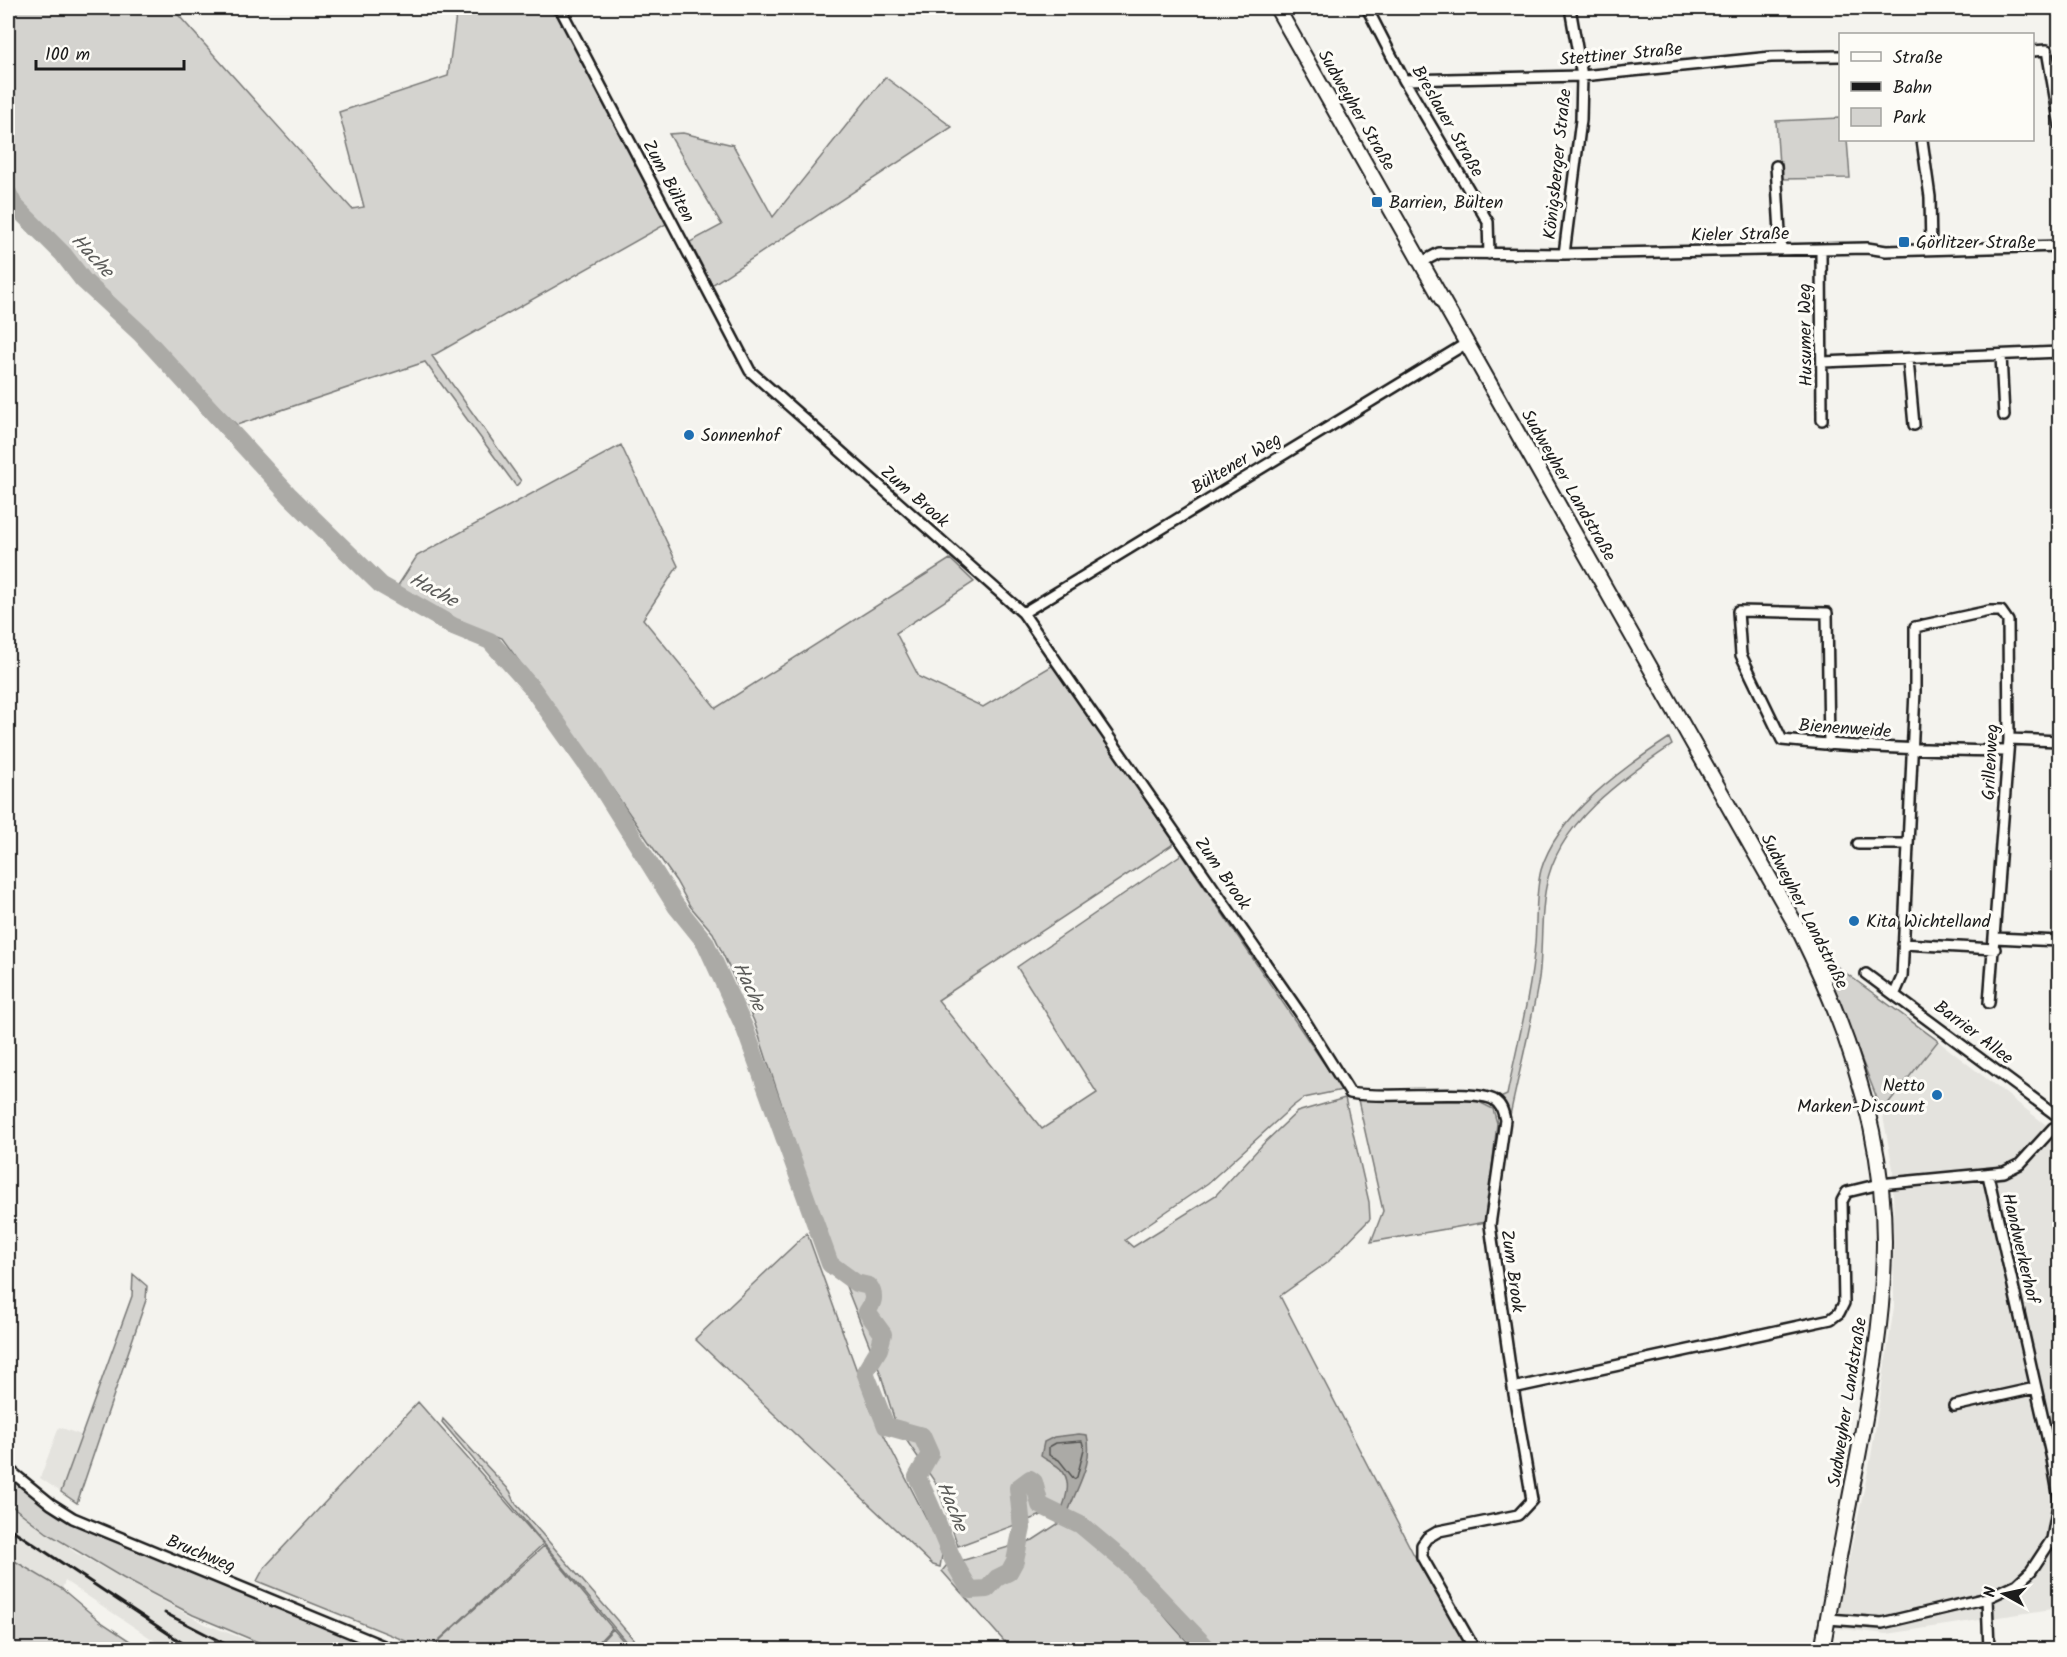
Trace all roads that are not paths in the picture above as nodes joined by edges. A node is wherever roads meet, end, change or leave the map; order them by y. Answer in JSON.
{"nodes":[{"id":1,"x":556,"y":8,"type":"edge"},
{"id":2,"x":1277,"y":8,"type":"edge"},
{"id":3,"x":1366,"y":8,"type":"edge"},
{"id":4,"x":1570,"y":8,"type":"edge"},
{"id":5,"x":2034,"y":51,"type":"edge"},
{"id":6,"x":1839,"y":56,"type":"edge"},
{"id":7,"x":1582,"y":76,"type":"junction"},
{"id":8,"x":1404,"y":80,"type":"junction"},
{"id":9,"x":2060,"y":126,"type":"edge"},
{"id":10,"x":1922,"y":141,"type":"edge"},
{"id":11,"x":1776,"y":166,"type":"dead end"},
{"id":12,"x":2060,"y":246,"type":"edge"},
{"id":13,"x":1781,"y":249,"type":"junction"},
{"id":14,"x":1821,"y":249,"type":"junction"},
{"id":15,"x":1931,"y":249,"type":"junction"},
{"id":16,"x":1489,"y":254,"type":"junction"},
{"id":17,"x":1564,"y":254,"type":"junction"},
{"id":18,"x":1422,"y":262,"type":"junction"},
{"id":19,"x":1467,"y":343,"type":"junction"},
{"id":20,"x":2060,"y":352,"type":"edge"},
{"id":21,"x":2001,"y":355,"type":"junction"},
{"id":22,"x":1908,"y":360,"type":"junction"},
{"id":23,"x":1823,"y":362,"type":"junction"},
{"id":24,"x":750,"y":371,"type":"joint"},
{"id":25,"x":2004,"y":416,"type":"dead end"},
{"id":26,"x":1822,"y":420,"type":"dead end"},
{"id":27,"x":1914,"y":425,"type":"dead end"},
{"id":28,"x":1023,"y":613,"type":"junction"},
{"id":29,"x":2009,"y":739,"type":"junction"},
{"id":30,"x":2060,"y":741,"type":"edge"},
{"id":31,"x":1828,"y":745,"type":"junction"},
{"id":32,"x":1912,"y":750,"type":"junction"},
{"id":33,"x":2008,"y":751,"type":"junction"},
{"id":34,"x":1858,"y":844,"type":"dead end"},
{"id":35,"x":1906,"y":844,"type":"junction"},
{"id":36,"x":1995,"y":938,"type":"junction"},
{"id":37,"x":2060,"y":941,"type":"edge"},
{"id":38,"x":1903,"y":945,"type":"junction"},
{"id":39,"x":1995,"y":949,"type":"junction"},
{"id":40,"x":1866,"y":974,"type":"dead end"},
{"id":41,"x":1895,"y":993,"type":"junction"},
{"id":42,"x":1989,"y":1003,"type":"dead end"},
{"id":43,"x":2059,"y":1119,"type":"edge"},
{"id":44,"x":1988,"y":1175,"type":"junction"},
{"id":45,"x":1880,"y":1184,"type":"junction"},
{"id":46,"x":1513,"y":1388,"type":"junction"},
{"id":47,"x":2036,"y":1388,"type":"junction"},
{"id":48,"x":1954,"y":1406,"type":"dead end"},
{"id":49,"x":2056,"y":1458,"type":"edge"},
{"id":50,"x":8,"y":1469,"type":"edge"},
{"id":51,"x":1987,"y":1598,"type":"junction"},
{"id":52,"x":1828,"y":1618,"type":"junction"},
{"id":53,"x":393,"y":1650,"type":"edge"},
{"id":54,"x":1475,"y":1650,"type":"edge"},
{"id":55,"x":1822,"y":1650,"type":"edge"},
{"id":56,"x":1989,"y":1650,"type":"edge"}],
"edges":[{"from":1,"to":24,"type":"street","name":"Zum Bülten"},
{"from":2,"to":18,"type":"main road","name":"Sudweyher Straße"},
{"from":3,"to":8,"type":"street","name":"Breslauer Straße"},
{"from":4,"to":7,"type":"street","name":"Königsberger Straße"},
{"from":5,"to":9,"type":"street"},
{"from":6,"to":7,"type":"street","name":"Stettiner Straße"},
{"from":7,"to":8,"type":"street","name":"Stettiner Straße"},
{"from":7,"to":17,"type":"street","name":"Königsberger Straße"},
{"from":8,"to":16,"type":"street","name":"Breslauer Straße"},
{"from":10,"to":15,"type":"street"},
{"from":11,"to":13,"type":"street"},
{"from":12,"to":15,"type":"street","name":"Kieler Straße"},
{"from":13,"to":14,"type":"street","name":"Kieler Straße"},
{"from":13,"to":17,"type":"street","name":"Kieler Straße"},
{"from":14,"to":15,"type":"street","name":"Kieler Straße"},
{"from":14,"to":23,"type":"street","name":"Husumer Weg"},
{"from":16,"to":17,"type":"street","name":"Kieler Straße"},
{"from":16,"to":18,"type":"street","name":"Kieler Straße"},
{"from":18,"to":19,"type":"main road","name":"Sudweyher Landstraße"},
{"from":19,"to":28,"type":"street","name":"Bültener Weg"},
{"from":19,"to":45,"type":"main road","name":"Sudweyher Landstraße"},
{"from":20,"to":21,"type":"street"},
{"from":21,"to":22,"type":"street"},
{"from":21,"to":25,"type":"street"},
{"from":22,"to":23,"type":"street"},
{"from":22,"to":27,"type":"street"},
{"from":23,"to":26,"type":"street","name":"Husumer Weg"},
{"from":24,"to":28,"type":"street","name":"Zum Brook"},
{"from":28,"to":46,"type":"street","name":"Zum Brook"},
{"from":29,"to":30,"type":"street"},
{"from":29,"to":32,"type":"street","name":"Grillenweg"},
{"from":29,"to":33,"type":"street","name":"Grillenweg"},
{"from":31,"to":31,"type":"street","name":"Bienenweide"},
{"from":31,"to":32,"type":"street","name":"Bienenweide"},
{"from":32,"to":33,"type":"street","name":"Bienenweide"},
{"from":32,"to":35,"type":"street"},
{"from":33,"to":36,"type":"street","name":"Grillenweg"},
{"from":34,"to":35,"type":"street"},
{"from":35,"to":38,"type":"street"},
{"from":36,"to":37,"type":"street"},
{"from":36,"to":39,"type":"street","name":"Grillenweg"},
{"from":38,"to":39,"type":"street"},
{"from":38,"to":41,"type":"street"},
{"from":39,"to":42,"type":"street","name":"Grillenweg"},
{"from":40,"to":41,"type":"street","name":"Barrier Allee"},
{"from":41,"to":43,"type":"street","name":"Barrier Allee"},
{"from":43,"to":44,"type":"street","name":"Handwerkerhof"},
{"from":44,"to":45,"type":"street","name":"Handwerkerhof"},
{"from":44,"to":47,"type":"street","name":"Handwerkerhof"},
{"from":45,"to":46,"type":"street"},
{"from":45,"to":52,"type":"main road","name":"Sudweyher Landstraße"},
{"from":46,"to":54,"type":"street","name":"Zum Brook"},
{"from":47,"to":48,"type":"street"},
{"from":47,"to":49,"type":"street","name":"Handwerkerhof"},
{"from":49,"to":51,"type":"street","name":"Handwerkerhof"},
{"from":50,"to":53,"type":"street","name":"Bruchweg"},
{"from":51,"to":52,"type":"street","name":"Handwerkerhof"},
{"from":51,"to":56,"type":"street"},
{"from":52,"to":55,"type":"main road","name":"Sudweyher Landstraße"}]}
